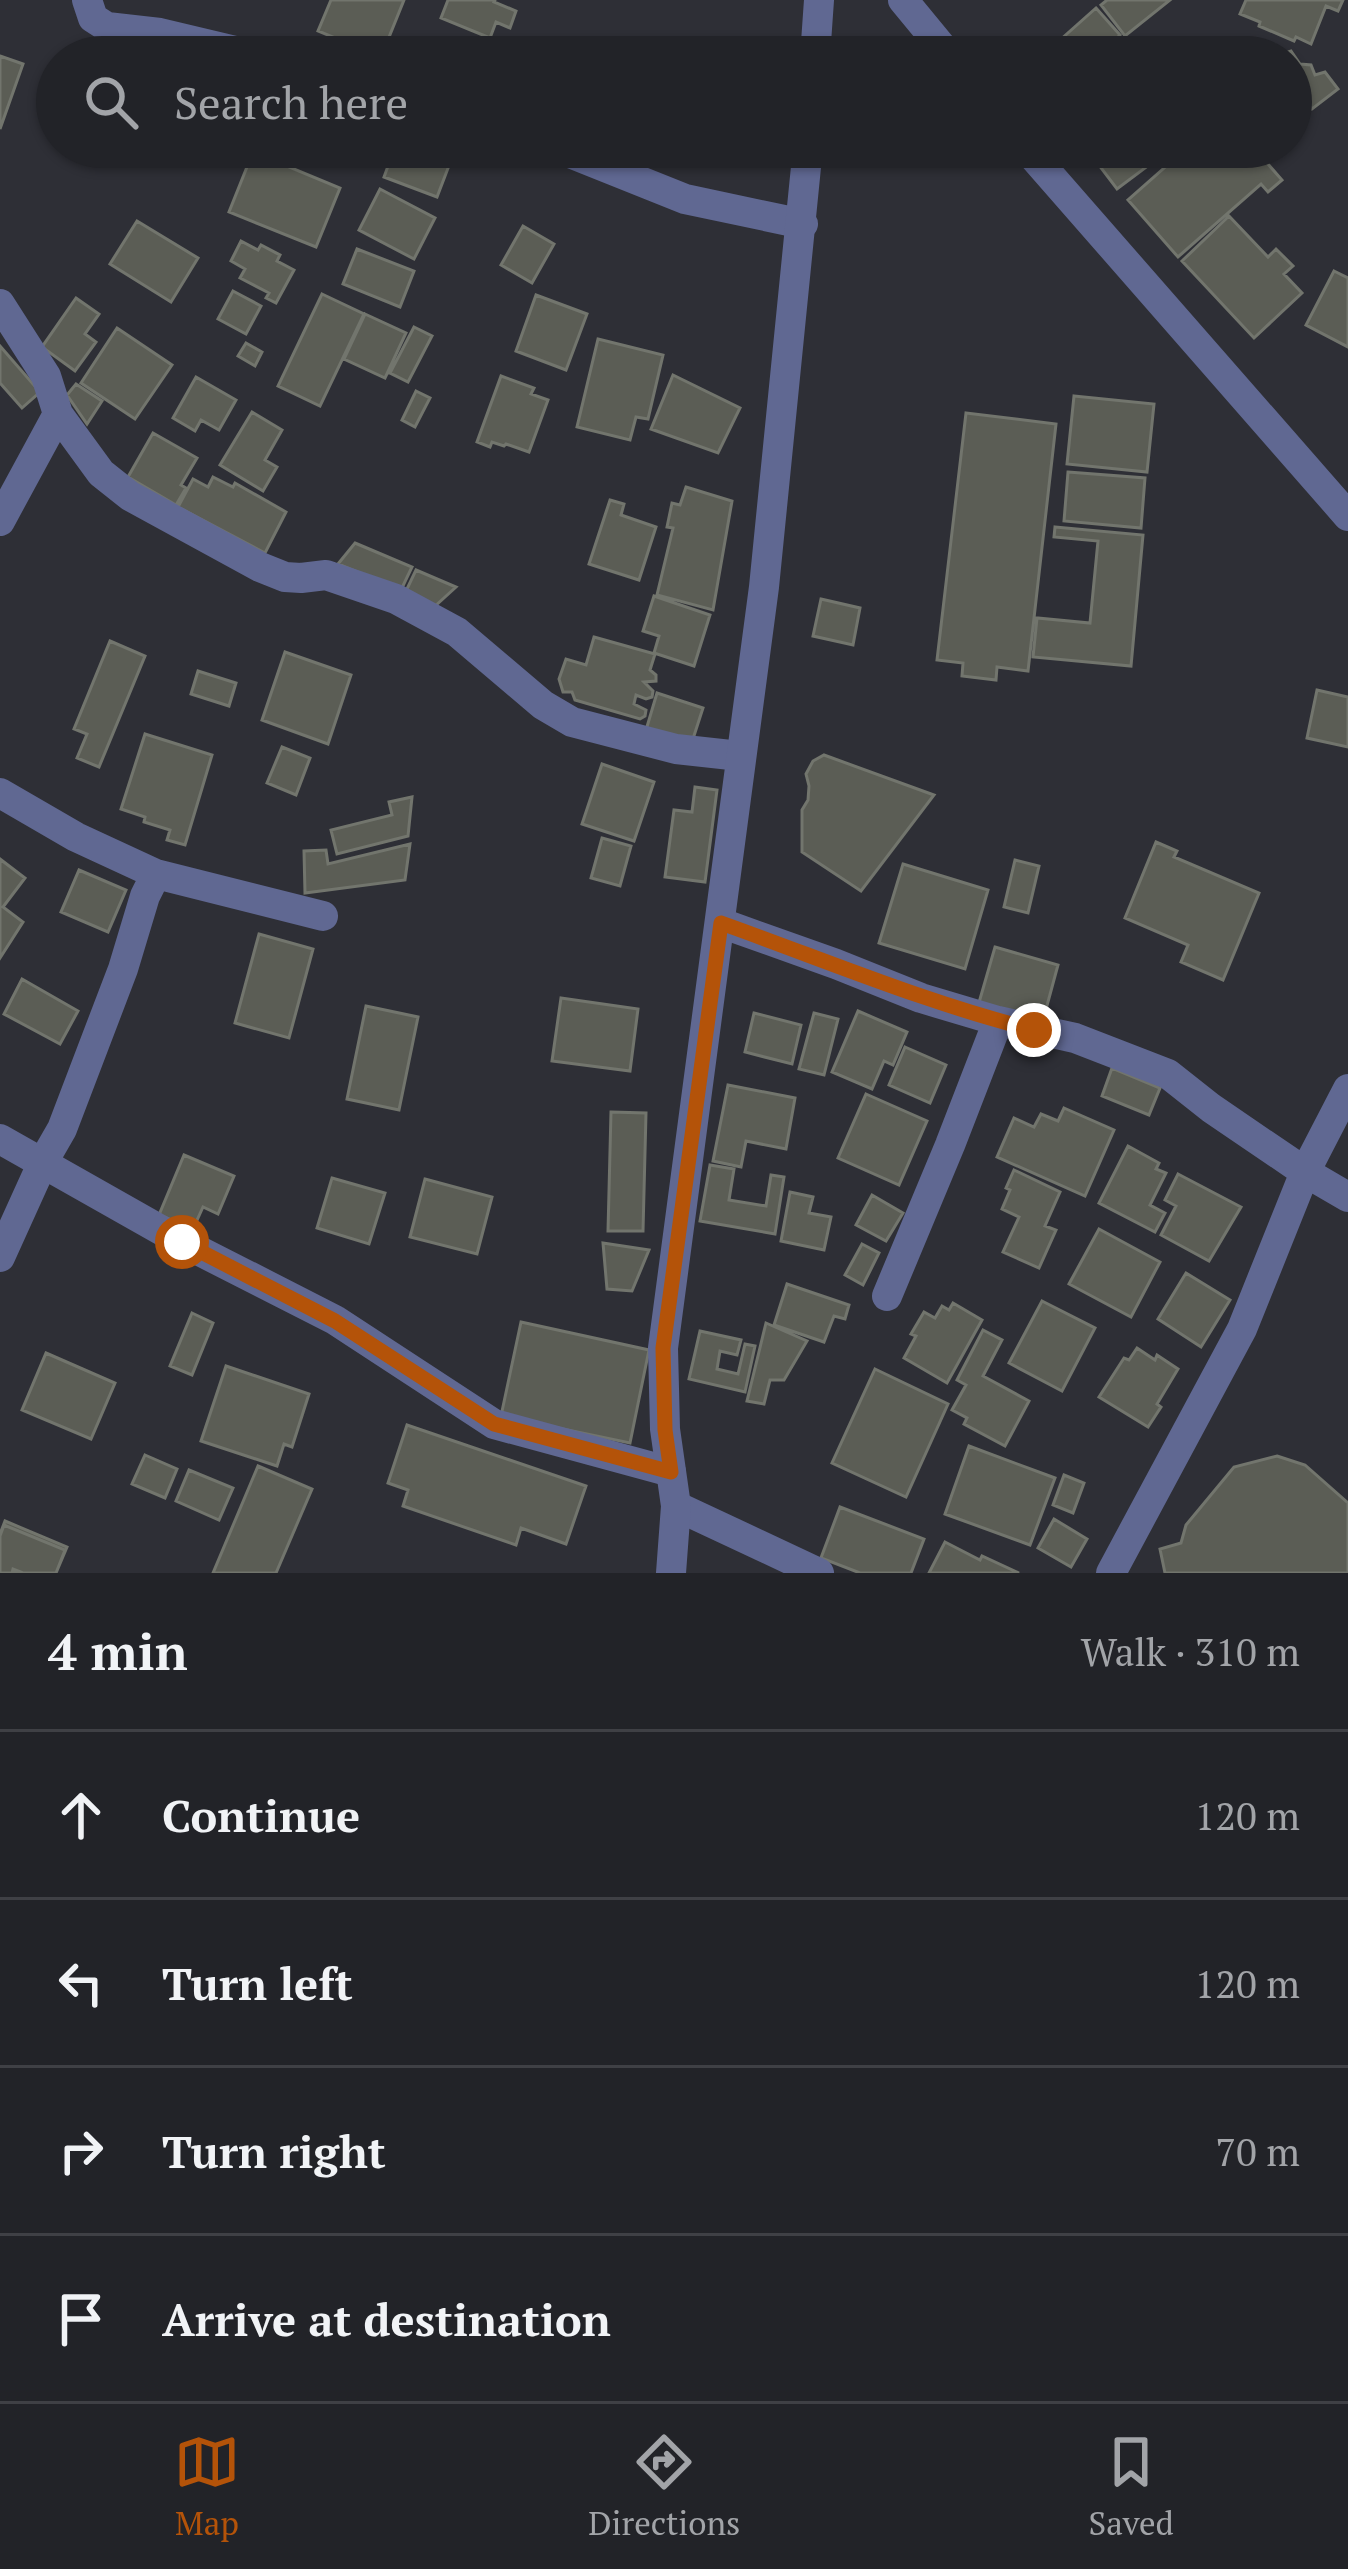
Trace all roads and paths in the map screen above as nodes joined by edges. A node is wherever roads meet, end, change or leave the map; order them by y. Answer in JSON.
{"nodes":[{"id":1,"x":87,"y":0,"type":"edge"},
{"id":2,"x":819,"y":0,"type":"edge"},
{"id":3,"x":903,"y":0,"type":"edge"},
{"id":4,"x":169,"y":36,"type":"edge"},
{"id":5,"x":816,"y":36,"type":"edge"},
{"id":6,"x":933,"y":36,"type":"edge"},
{"id":7,"x":608,"y":168,"type":"edge"},
{"id":8,"x":806,"y":168,"type":"edge"},
{"id":9,"x":1043,"y":168,"type":"edge"},
{"id":10,"x":802,"y":224,"type":"junction"},
{"id":11,"x":0,"y":304,"type":"edge"},
{"id":12,"x":58,"y":414,"type":"junction"},
{"id":13,"x":1348,"y":516,"type":"edge"},
{"id":14,"x":0,"y":521,"type":"edge"},
{"id":15,"x":740,"y":756,"type":"junction"},
{"id":16,"x":0,"y":793,"type":"edge"},
{"id":17,"x":156,"y":874,"type":"junction"},
{"id":18,"x":322,"y":916,"type":"dead end"},
{"id":19,"x":721,"y":923,"type":"junction"},
{"id":20,"x":998,"y":1021,"type":"junction"},
{"id":21,"x":1348,"y":1089,"type":"edge"},
{"id":22,"x":0,"y":1139,"type":"edge"},
{"id":23,"x":43,"y":1162,"type":"junction"},
{"id":24,"x":1305,"y":1172,"type":"junction"},
{"id":25,"x":1348,"y":1197,"type":"edge"},
{"id":26,"x":0,"y":1257,"type":"edge"},
{"id":27,"x":886,"y":1296,"type":"dead end"},
{"id":28,"x":671,"y":1472,"type":"junction"},
{"id":29,"x":676,"y":1506,"type":"junction"},
{"id":30,"x":671,"y":1573,"type":"edge"},
{"id":31,"x":819,"y":1573,"type":"edge"},
{"id":32,"x":1111,"y":1573,"type":"edge"}],
"edges":[{"from":1,"to":4,"type":"street"},
{"from":2,"to":5,"type":"street"},
{"from":3,"to":6,"type":"street"},
{"from":7,"to":10,"type":"street"},
{"from":8,"to":10,"type":"street"},
{"from":9,"to":13,"type":"street"},
{"from":10,"to":15,"type":"street"},
{"from":11,"to":12,"type":"street"},
{"from":12,"to":14,"type":"street"},
{"from":12,"to":15,"type":"street"},
{"from":15,"to":19,"type":"street"},
{"from":16,"to":17,"type":"street"},
{"from":17,"to":18,"type":"street"},
{"from":17,"to":23,"type":"street"},
{"from":19,"to":20,"type":"street"},
{"from":19,"to":28,"type":"street"},
{"from":20,"to":24,"type":"street"},
{"from":20,"to":27,"type":"street"},
{"from":21,"to":24,"type":"street"},
{"from":22,"to":23,"type":"street"},
{"from":23,"to":26,"type":"street"},
{"from":23,"to":28,"type":"street"},
{"from":24,"to":25,"type":"street"},
{"from":24,"to":32,"type":"street"},
{"from":28,"to":29,"type":"street"},
{"from":29,"to":30,"type":"street"},
{"from":29,"to":31,"type":"street"}]}
